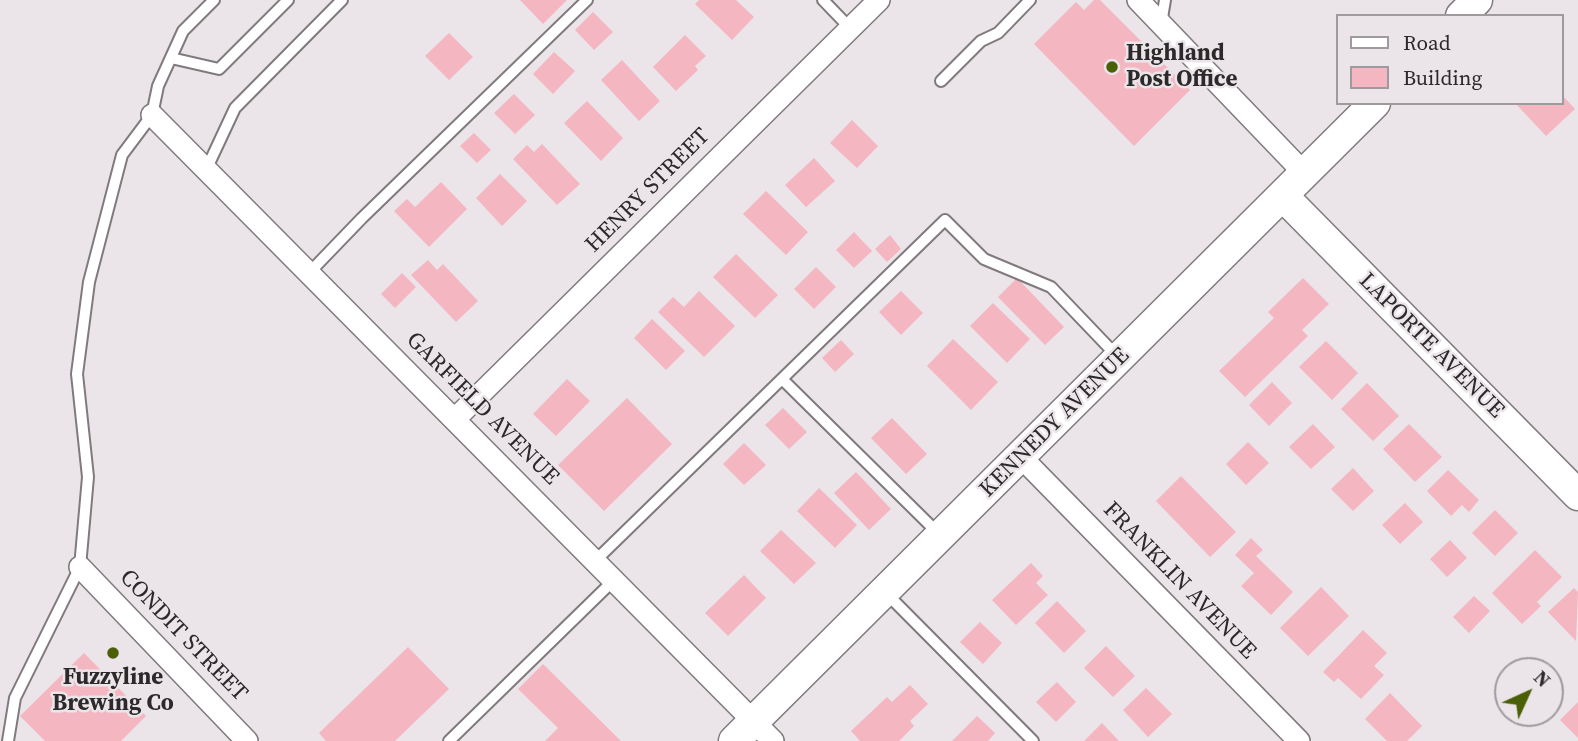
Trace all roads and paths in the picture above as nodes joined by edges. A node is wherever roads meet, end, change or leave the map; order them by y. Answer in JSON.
{"nodes":[{"id":1,"x":214,"y":0,"type":"edge"},
{"id":2,"x":288,"y":0,"type":"edge"},
{"id":3,"x":342,"y":0,"type":"edge"},
{"id":4,"x":587,"y":0,"type":"edge"},
{"id":5,"x":823,"y":0,"type":"edge"},
{"id":6,"x":879,"y":0,"type":"edge"},
{"id":7,"x":1030,"y":0,"type":"edge"},
{"id":8,"x":1138,"y":0,"type":"edge"},
{"id":9,"x":1165,"y":0,"type":"edge"},
{"id":10,"x":1477,"y":0,"type":"edge"},
{"id":11,"x":1463,"y":14,"type":"edge"},
{"id":12,"x":1161,"y":24,"type":"junction"},
{"id":13,"x":850,"y":28,"type":"junction"},
{"id":14,"x":171,"y":58,"type":"junction"},
{"id":15,"x":941,"y":81,"type":"dead end"},
{"id":16,"x":1373,"y":105,"type":"edge"},
{"id":17,"x":152,"y":115,"type":"junction"},
{"id":18,"x":206,"y":170,"type":"junction"},
{"id":19,"x":1305,"y":174,"type":"junction"},
{"id":20,"x":1283,"y":196,"type":"junction"},
{"id":21,"x":309,"y":273,"type":"junction"},
{"id":22,"x":1120,"y":359,"type":"junction"},
{"id":23,"x":782,"y":379,"type":"junction"},
{"id":24,"x":455,"y":419,"type":"junction"},
{"id":25,"x":1021,"y":457,"type":"junction"},
{"id":26,"x":1578,"y":495,"type":"edge"},
{"id":27,"x":941,"y":536,"type":"junction"},
{"id":28,"x":595,"y":561,"type":"junction"},
{"id":29,"x":80,"y":566,"type":"junction"},
{"id":30,"x":614,"y":580,"type":"junction"},
{"id":31,"x":885,"y":592,"type":"junction"},
{"id":32,"x":753,"y":734,"type":"edge"},
{"id":33,"x":8,"y":741,"type":"edge"},
{"id":34,"x":247,"y":741,"type":"edge"},
{"id":35,"x":449,"y":741,"type":"edge"},
{"id":36,"x":1033,"y":741,"type":"edge"},
{"id":37,"x":1298,"y":741,"type":"edge"}],
"edges":[{"from":1,"to":14,"type":"lane"},
{"from":2,"to":14,"type":"lane"},
{"from":3,"to":18,"type":"lane"},
{"from":4,"to":21,"type":"lane"},
{"from":5,"to":13,"type":"lane"},
{"from":6,"to":13,"type":"street","name":"HENRY STREET"},
{"from":7,"to":15,"type":"lane"},
{"from":8,"to":12,"type":"street"},
{"from":9,"to":12,"type":"lane"},
{"from":10,"to":11,"type":"street"},
{"from":12,"to":19,"type":"street"},
{"from":13,"to":24,"type":"street","name":"HENRY STREET"},
{"from":14,"to":17,"type":"lane"},
{"from":16,"to":19,"type":"street","name":"KENNEDY AVENUE"},
{"from":17,"to":18,"type":"street","name":"GARFIELD AVENUE"},
{"from":17,"to":29,"type":"lane"},
{"from":18,"to":21,"type":"street","name":"GARFIELD AVENUE"},
{"from":19,"to":20,"type":"street","name":"KENNEDY AVENUE"},
{"from":20,"to":22,"type":"street","name":"KENNEDY AVENUE"},
{"from":20,"to":26,"type":"street","name":"LAPORTE AVENUE"},
{"from":21,"to":24,"type":"street","name":"GARFIELD AVENUE"},
{"from":22,"to":23,"type":"lane"},
{"from":22,"to":25,"type":"street","name":"KENNEDY AVENUE"},
{"from":23,"to":27,"type":"lane"},
{"from":23,"to":28,"type":"lane"},
{"from":24,"to":28,"type":"street","name":"GARFIELD AVENUE"},
{"from":25,"to":27,"type":"street","name":"KENNEDY AVENUE"},
{"from":25,"to":37,"type":"street","name":"FRANKLIN AVENUE"},
{"from":27,"to":31,"type":"street","name":"KENNEDY AVENUE"},
{"from":28,"to":30,"type":"street","name":"GARFIELD AVENUE"},
{"from":29,"to":33,"type":"lane"},
{"from":29,"to":34,"type":"street","name":"CONDIT STREET"},
{"from":30,"to":32,"type":"street","name":"GARFIELD AVENUE"},
{"from":30,"to":35,"type":"lane"},
{"from":31,"to":32,"type":"street","name":"KENNEDY AVENUE"},
{"from":31,"to":36,"type":"lane"}]}
